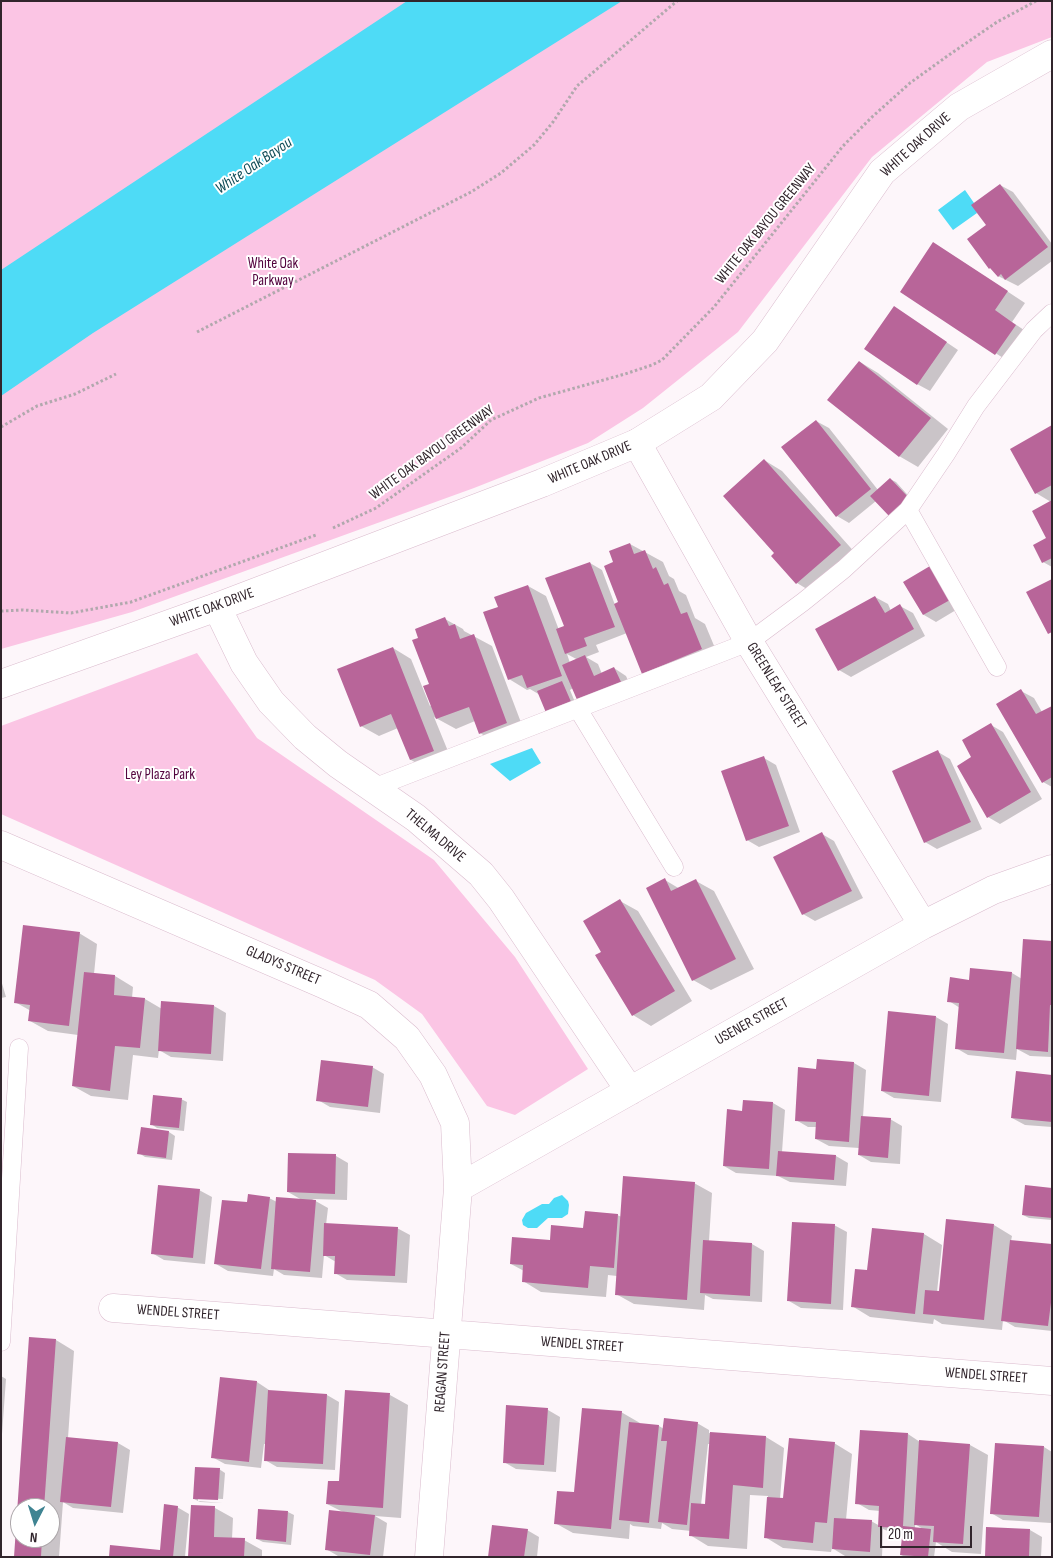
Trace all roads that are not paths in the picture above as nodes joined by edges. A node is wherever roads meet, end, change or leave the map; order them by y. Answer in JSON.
{"nodes":[{"id":1,"x":1052,"y":54,"type":"edge"},
{"id":2,"x":1052,"y":313,"type":"edge"},
{"id":3,"x":637,"y":443,"type":"junction"},
{"id":4,"x":908,"y":510,"type":"junction"},
{"id":5,"x":217,"y":606,"type":"junction"},
{"id":6,"x":749,"y":642,"type":"junction"},
{"id":7,"x":997,"y":667,"type":"dead end"},
{"id":8,"x":1,"y":684,"type":"edge"},
{"id":9,"x":578,"y":709,"type":"junction"},
{"id":10,"x":372,"y":788,"type":"junction"},
{"id":11,"x":1,"y":845,"type":"edge"},
{"id":12,"x":674,"y":867,"type":"dead end"},
{"id":13,"x":1052,"y":869,"type":"edge"},
{"id":14,"x":923,"y":925,"type":"junction"},
{"id":15,"x":19,"y":1048,"type":"dead end"},
{"id":16,"x":630,"y":1091,"type":"junction"},
{"id":17,"x":458,"y":1188,"type":"junction"},
{"id":18,"x":5,"y":1219,"type":"edge"},
{"id":19,"x":113,"y":1308,"type":"dead end"},
{"id":20,"x":446,"y":1334,"type":"junction"},
{"id":21,"x":1,"y":1342,"type":"edge"},
{"id":22,"x":1052,"y":1381,"type":"edge"},
{"id":23,"x":429,"y":1557,"type":"edge"}],
"edges":[{"from":1,"to":3,"type":"street","name":"WHITE OAK DRIVE"},
{"from":2,"to":4,"type":"lane"},
{"from":3,"to":5,"type":"street","name":"WHITE OAK DRIVE"},
{"from":3,"to":6,"type":"street","name":"GREENLEAF STREET"},
{"from":4,"to":6,"type":"lane"},
{"from":4,"to":7,"type":"lane"},
{"from":5,"to":8,"type":"street","name":"WHITE OAK DRIVE"},
{"from":5,"to":10,"type":"street","name":"THELMA DRIVE"},
{"from":6,"to":9,"type":"lane"},
{"from":6,"to":14,"type":"street","name":"GREENLEAF STREET"},
{"from":9,"to":10,"type":"lane"},
{"from":9,"to":12,"type":"lane"},
{"from":10,"to":16,"type":"street","name":"THELMA DRIVE"},
{"from":11,"to":17,"type":"street","name":"GLADYS STREET"},
{"from":13,"to":14,"type":"street","name":"USENER STREET"},
{"from":14,"to":16,"type":"street","name":"USENER STREET"},
{"from":15,"to":18,"type":"lane"},
{"from":16,"to":17,"type":"street","name":"USENER STREET"},
{"from":17,"to":20,"type":"street","name":"REAGAN STREET"},
{"from":18,"to":21,"type":"lane"},
{"from":19,"to":20,"type":"street","name":"WENDEL STREET"},
{"from":20,"to":22,"type":"street","name":"WENDEL STREET"},
{"from":20,"to":23,"type":"street","name":"REAGAN STREET"}]}
